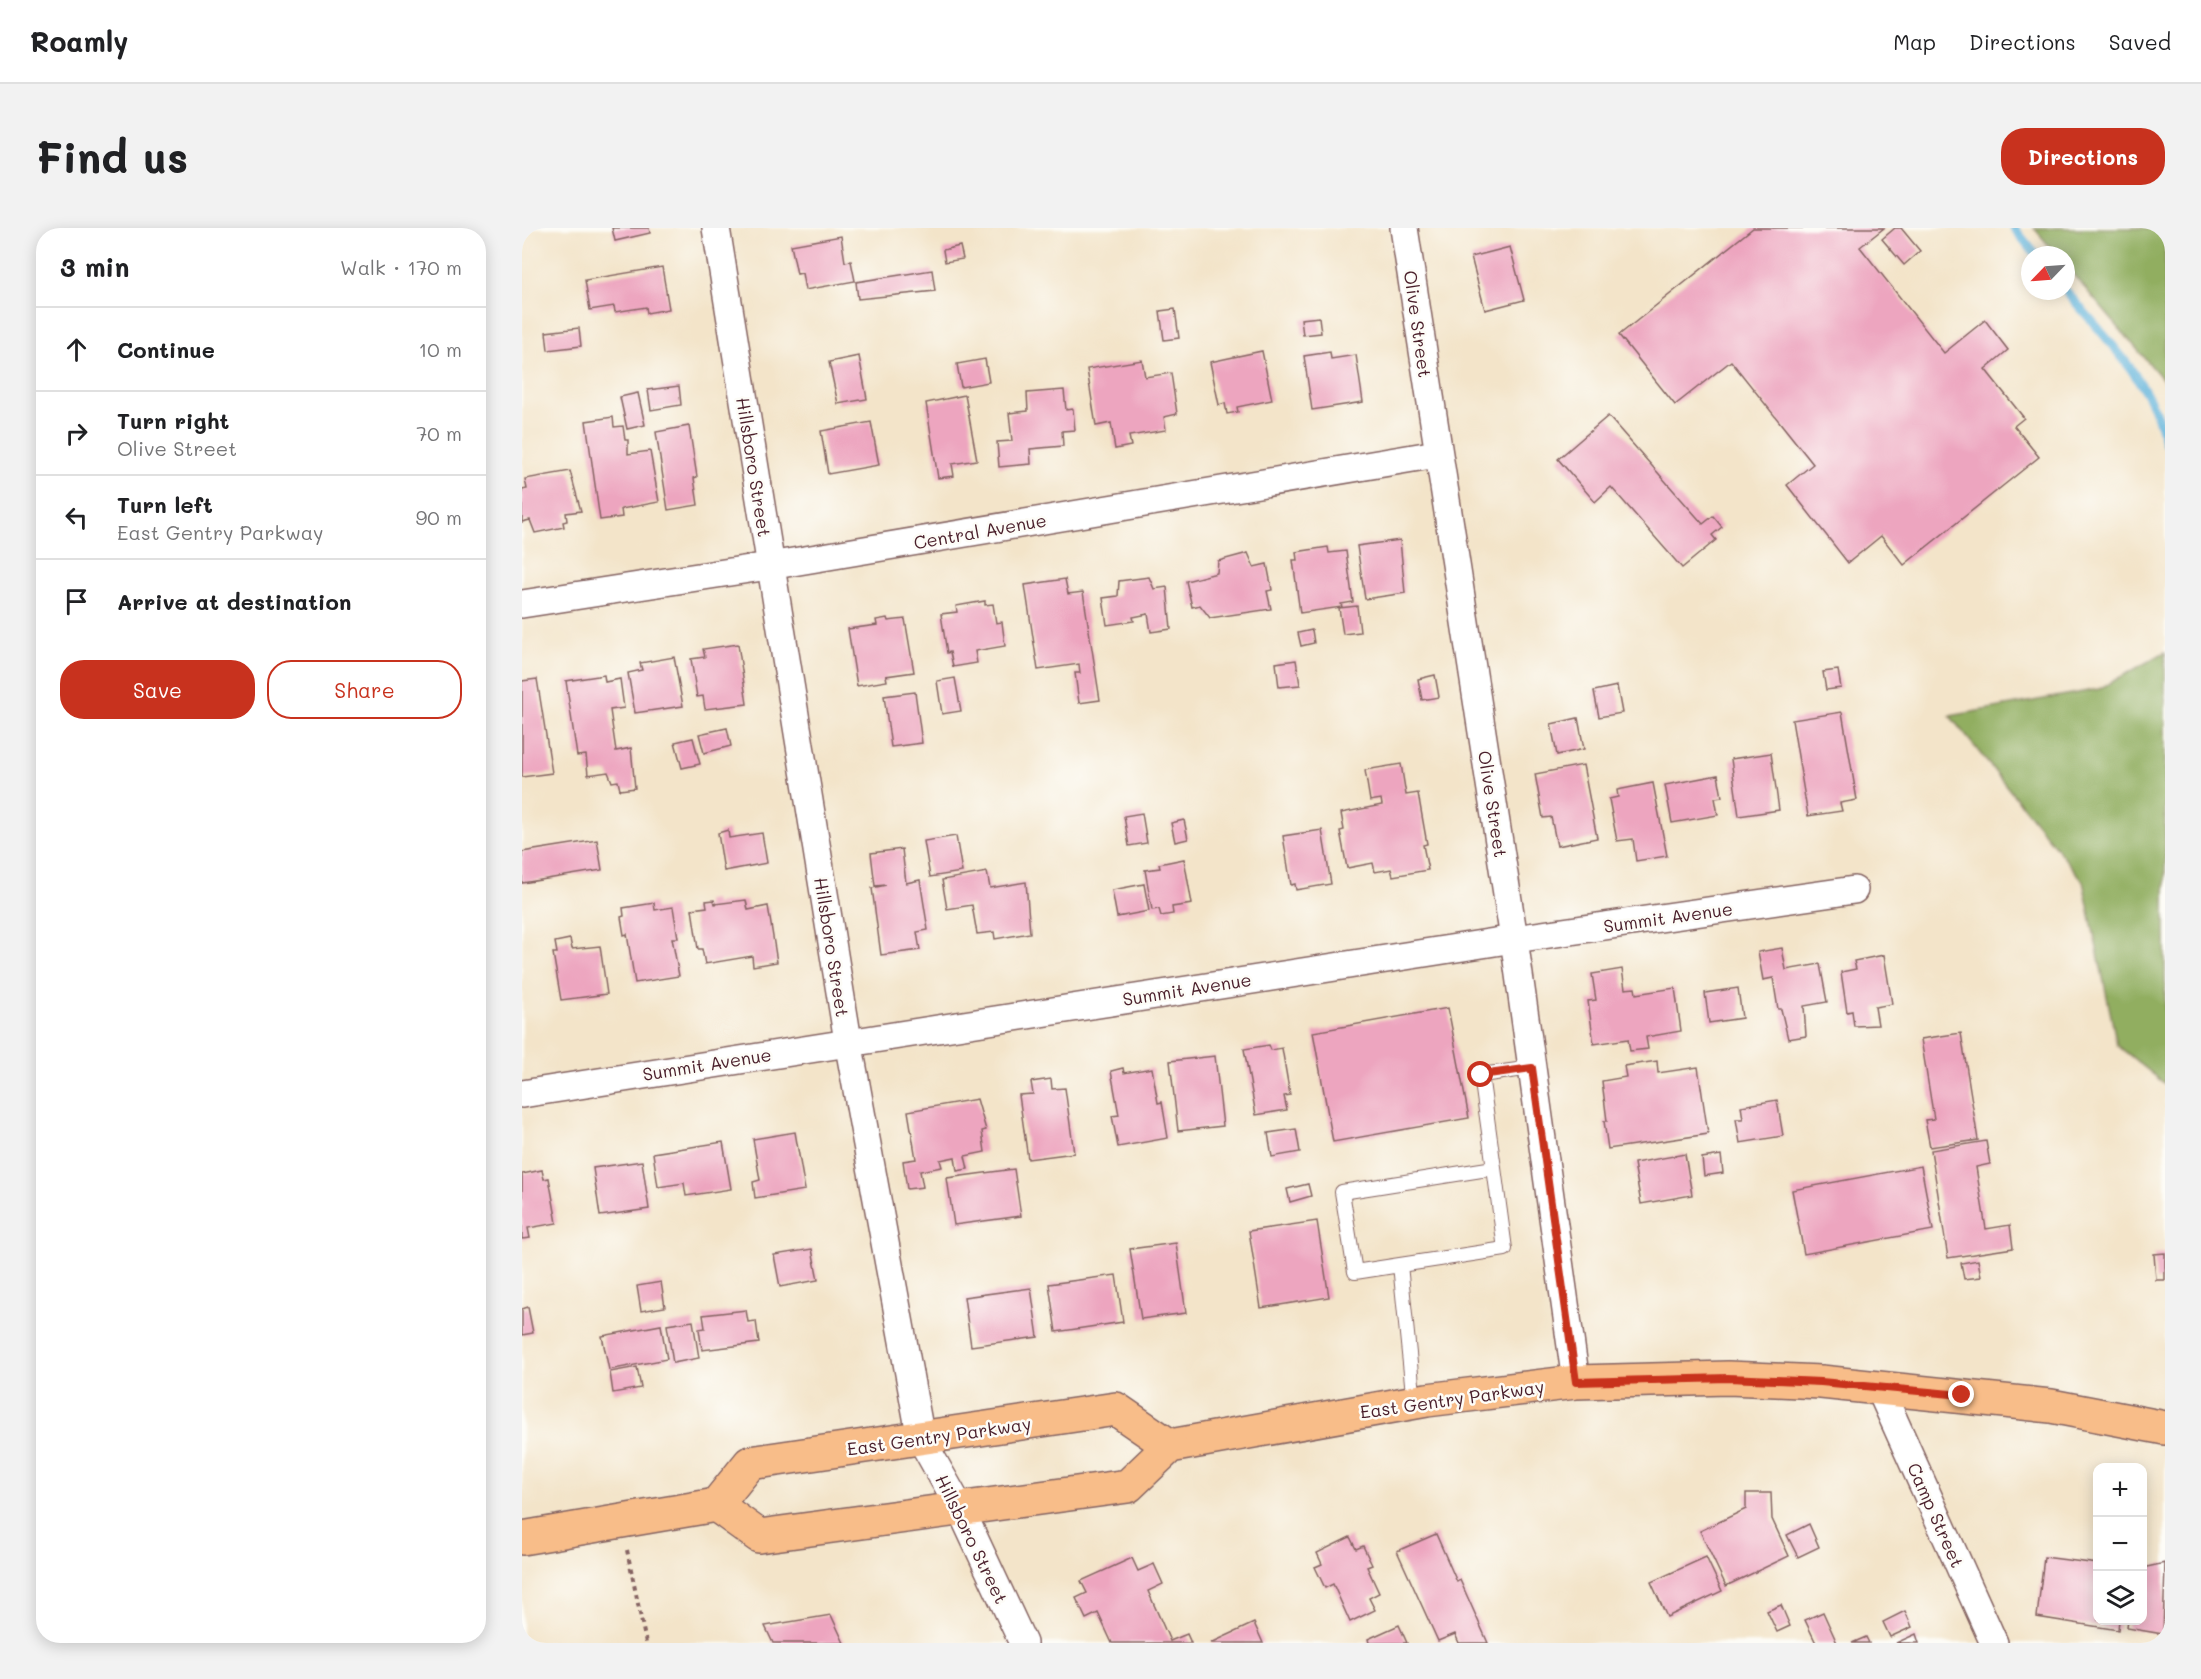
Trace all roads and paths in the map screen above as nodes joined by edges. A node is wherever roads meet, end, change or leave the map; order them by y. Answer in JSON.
{"nodes":[{"id":1,"x":716,"y":228,"type":"edge"},
{"id":2,"x":1404,"y":228,"type":"edge"},
{"id":3,"x":1437,"y":454,"type":"junction"},
{"id":4,"x":769,"y":566,"type":"junction"},
{"id":5,"x":522,"y":604,"type":"edge"},
{"id":6,"x":1854,"y":890,"type":"dead end"},
{"id":7,"x":1514,"y":939,"type":"junction"},
{"id":8,"x":848,"y":1041,"type":"junction"},
{"id":9,"x":1532,"y":1068,"type":"junction"},
{"id":10,"x":522,"y":1094,"type":"edge"},
{"id":11,"x":1494,"y":1168,"type":"junction"},
{"id":12,"x":1400,"y":1265,"type":"junction"},
{"id":13,"x":1576,"y":1382,"type":"junction"},
{"id":14,"x":1879,"y":1387,"type":"junction"},
{"id":15,"x":1414,"y":1403,"type":"junction"},
{"id":16,"x":2165,"y":1428,"type":"edge"},
{"id":17,"x":921,"y":1439,"type":"junction"},
{"id":18,"x":1170,"y":1446,"type":"junction"},
{"id":19,"x":716,"y":1505,"type":"junction"},
{"id":20,"x":961,"y":1510,"type":"junction"},
{"id":21,"x":622,"y":1521,"type":"junction"},
{"id":22,"x":522,"y":1538,"type":"edge"},
{"id":23,"x":645,"y":1643,"type":"edge"},
{"id":24,"x":1023,"y":1643,"type":"edge"},
{"id":25,"x":1994,"y":1643,"type":"edge"}],
"edges":[{"from":1,"to":4,"type":"street","name":"Hillsboro Street"},
{"from":2,"to":3,"type":"street","name":"Olive Street"},
{"from":3,"to":4,"type":"street","name":"Central Avenue"},
{"from":3,"to":7,"type":"street","name":"Olive Street"},
{"from":4,"to":5,"type":"street","name":"Central Avenue"},
{"from":4,"to":8,"type":"street","name":"Hillsboro Street"},
{"from":6,"to":7,"type":"street","name":"Summit Avenue"},
{"from":7,"to":8,"type":"street","name":"Summit Avenue"},
{"from":7,"to":9,"type":"street","name":"Olive Street"},
{"from":8,"to":10,"type":"street","name":"Summit Avenue"},
{"from":8,"to":17,"type":"street","name":"Hillsboro Street"},
{"from":9,"to":11,"type":"lane"},
{"from":9,"to":13,"type":"street","name":"Olive Street"},
{"from":11,"to":12,"type":"lane"},
{"from":11,"to":12,"type":"lane"},
{"from":12,"to":15,"type":"lane"},
{"from":13,"to":14,"type":"main road","name":"East Gentry Parkway"},
{"from":13,"to":15,"type":"main road","name":"East Gentry Parkway"},
{"from":14,"to":16,"type":"main road","name":"East Gentry Parkway"},
{"from":14,"to":25,"type":"street","name":"Camp Street"},
{"from":15,"to":18,"type":"main road","name":"East Gentry Parkway"},
{"from":17,"to":18,"type":"main road","name":"East Gentry Parkway"},
{"from":17,"to":19,"type":"main road","name":"East Gentry Parkway"},
{"from":17,"to":20,"type":"street","name":"Hillsboro Street"},
{"from":18,"to":20,"type":"main road"},
{"from":19,"to":20,"type":"main road"},
{"from":19,"to":21,"type":"main road"},
{"from":20,"to":24,"type":"street","name":"Hillsboro Street"},
{"from":21,"to":22,"type":"main road"},
{"from":21,"to":23,"type":"path"}]}
